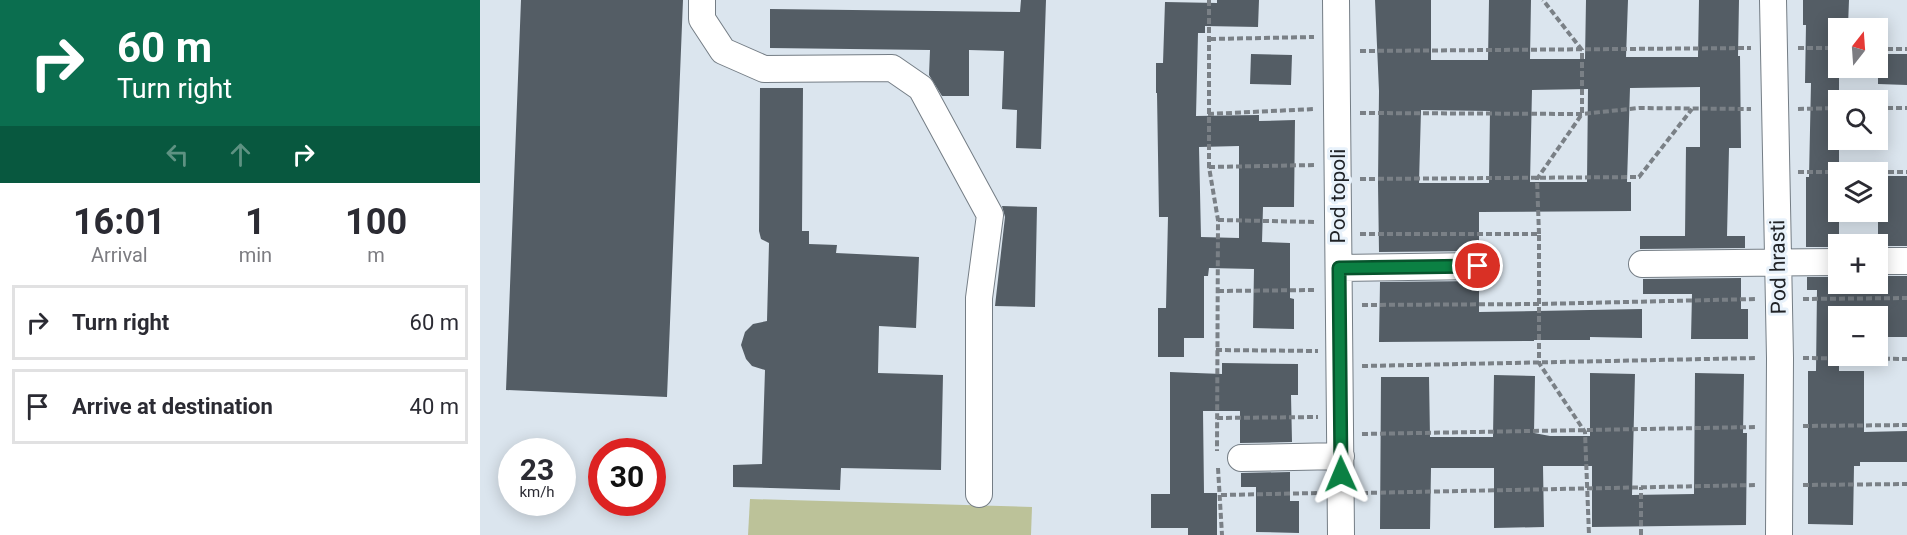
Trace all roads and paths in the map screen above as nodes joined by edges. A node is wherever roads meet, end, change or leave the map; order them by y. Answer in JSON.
{"nodes":[{"id":1,"x":702,"y":0,"type":"edge"},
{"id":2,"x":1209,"y":0,"type":"edge"},
{"id":3,"x":1336,"y":0,"type":"edge"},
{"id":4,"x":1543,"y":0,"type":"edge"},
{"id":5,"x":1773,"y":0,"type":"edge"},
{"id":6,"x":1209,"y":39,"type":"junction"},
{"id":7,"x":1337,"y":44,"type":"junction"},
{"id":8,"x":1774,"y":48,"type":"junction"},
{"id":9,"x":1828,"y":48,"type":"edge"},
{"id":10,"x":1888,"y":49,"type":"edge"},
{"id":11,"x":1907,"y":49,"type":"edge"},
{"id":12,"x":1582,"y":50,"type":"junction"},
{"id":13,"x":1692,"y":108,"type":"junction"},
{"id":14,"x":1828,"y":108,"type":"edge"},
{"id":15,"x":1888,"y":108,"type":"edge"},
{"id":16,"x":1907,"y":108,"type":"edge"},
{"id":17,"x":1775,"y":109,"type":"junction"},
{"id":18,"x":1338,"y":110,"type":"junction"},
{"id":19,"x":1208,"y":114,"type":"junction"},
{"id":20,"x":1582,"y":114,"type":"junction"},
{"id":21,"x":1209,"y":167,"type":"junction"},
{"id":22,"x":1339,"y":172,"type":"junction"},
{"id":23,"x":1776,"y":172,"type":"junction"},
{"id":24,"x":1907,"y":172,"type":"edge"},
{"id":25,"x":1537,"y":179,"type":"junction"},
{"id":26,"x":1218,"y":220,"type":"junction"},
{"id":27,"x":1339,"y":222,"type":"junction"},
{"id":28,"x":1539,"y":234,"type":"dead end"},
{"id":29,"x":1888,"y":261,"type":"edge"},
{"id":30,"x":1907,"y":261,"type":"edge"},
{"id":31,"x":1828,"y":262,"type":"edge"},
{"id":32,"x":1778,"y":263,"type":"junction"},
{"id":33,"x":1642,"y":264,"type":"dead end"},
{"id":34,"x":1478,"y":266,"type":"dead end"},
{"id":35,"x":1339,"y":288,"type":"junction"},
{"id":36,"x":1218,"y":291,"type":"junction"},
{"id":37,"x":1907,"y":298,"type":"edge"},
{"id":38,"x":1778,"y":299,"type":"junction"},
{"id":39,"x":1540,"y":304,"type":"junction"},
{"id":40,"x":1216,"y":350,"type":"junction"},
{"id":41,"x":1340,"y":358,"type":"junction"},
{"id":42,"x":1780,"y":358,"type":"junction"},
{"id":43,"x":1907,"y":358,"type":"edge"},
{"id":44,"x":1539,"y":363,"type":"junction"},
{"id":45,"x":1217,"y":418,"type":"junction"},
{"id":46,"x":1907,"y":425,"type":"edge"},
{"id":47,"x":1779,"y":427,"type":"junction"},
{"id":48,"x":1585,"y":432,"type":"junction"},
{"id":49,"x":1340,"y":435,"type":"junction"},
{"id":50,"x":1240,"y":458,"type":"dead end"},
{"id":51,"x":1907,"y":484,"type":"edge"},
{"id":52,"x":1780,"y":485,"type":"junction"},
{"id":53,"x":1641,"y":487,"type":"junction"},
{"id":54,"x":1588,"y":489,"type":"junction"},
{"id":55,"x":1341,"y":493,"type":"junction"},
{"id":56,"x":979,"y":494,"type":"dead end"},
{"id":57,"x":1221,"y":495,"type":"junction"},
{"id":58,"x":1222,"y":535,"type":"edge"},
{"id":59,"x":1341,"y":535,"type":"edge"},
{"id":60,"x":1589,"y":535,"type":"edge"},
{"id":61,"x":1641,"y":535,"type":"edge"},
{"id":62,"x":1779,"y":535,"type":"edge"}],
"edges":[{"from":1,"to":56,"type":"street"},
{"from":2,"to":6,"type":"path"},
{"from":3,"to":7,"type":"street","name":"Pod topoli"},
{"from":4,"to":12,"type":"path"},
{"from":5,"to":8,"type":"street","name":"Pod hrasti"},
{"from":6,"to":7,"type":"path"},
{"from":6,"to":19,"type":"path"},
{"from":7,"to":12,"type":"path"},
{"from":7,"to":18,"type":"street","name":"Pod topoli"},
{"from":8,"to":9,"type":"path"},
{"from":8,"to":12,"type":"path"},
{"from":8,"to":17,"type":"street","name":"Pod hrasti"},
{"from":10,"to":11,"type":"path"},
{"from":12,"to":20,"type":"path"},
{"from":13,"to":17,"type":"path"},
{"from":13,"to":20,"type":"path"},
{"from":13,"to":25,"type":"path"},
{"from":14,"to":17,"type":"path"},
{"from":15,"to":16,"type":"path"},
{"from":17,"to":23,"type":"street","name":"Pod hrasti"},
{"from":18,"to":19,"type":"path"},
{"from":18,"to":20,"type":"path"},
{"from":18,"to":22,"type":"street","name":"Pod topoli"},
{"from":19,"to":21,"type":"path"},
{"from":20,"to":25,"type":"path"},
{"from":21,"to":22,"type":"path"},
{"from":21,"to":26,"type":"path"},
{"from":22,"to":25,"type":"path"},
{"from":22,"to":27,"type":"street","name":"Pod topoli"},
{"from":23,"to":24,"type":"path"},
{"from":23,"to":32,"type":"street","name":"Pod hrasti"},
{"from":25,"to":28,"type":"path"},
{"from":26,"to":27,"type":"path"},
{"from":26,"to":36,"type":"path"},
{"from":27,"to":35,"type":"street","name":"Pod topoli"},
{"from":29,"to":30,"type":"street"},
{"from":31,"to":32,"type":"street"},
{"from":32,"to":33,"type":"street"},
{"from":32,"to":38,"type":"street","name":"Pod hrasti"},
{"from":34,"to":35,"type":"street"},
{"from":35,"to":36,"type":"path"},
{"from":35,"to":39,"type":"path"},
{"from":35,"to":41,"type":"street","name":"Pod topoli"},
{"from":36,"to":40,"type":"path"},
{"from":37,"to":38,"type":"path"},
{"from":38,"to":39,"type":"path"},
{"from":38,"to":42,"type":"street","name":"Pod hrasti"},
{"from":39,"to":44,"type":"path"},
{"from":40,"to":41,"type":"path"},
{"from":40,"to":45,"type":"path"},
{"from":41,"to":44,"type":"path"},
{"from":41,"to":49,"type":"street","name":"Pod topoli"},
{"from":42,"to":43,"type":"path"},
{"from":42,"to":44,"type":"path"},
{"from":42,"to":47,"type":"street","name":"Pod hrasti"},
{"from":44,"to":48,"type":"path"},
{"from":45,"to":49,"type":"path"},
{"from":45,"to":57,"type":"path"},
{"from":46,"to":47,"type":"path"},
{"from":47,"to":48,"type":"path"},
{"from":47,"to":52,"type":"street","name":"Pod hrasti"},
{"from":48,"to":49,"type":"path"},
{"from":48,"to":54,"type":"path"},
{"from":49,"to":50,"type":"street"},
{"from":49,"to":55,"type":"street","name":"Pod topoli"},
{"from":51,"to":52,"type":"path"},
{"from":52,"to":53,"type":"path"},
{"from":52,"to":62,"type":"street","name":"Pod hrasti"},
{"from":53,"to":54,"type":"path"},
{"from":53,"to":61,"type":"path"},
{"from":54,"to":55,"type":"path"},
{"from":54,"to":60,"type":"path"},
{"from":55,"to":57,"type":"path"},
{"from":55,"to":59,"type":"street","name":"Pod topoli"},
{"from":57,"to":58,"type":"path"}]}
